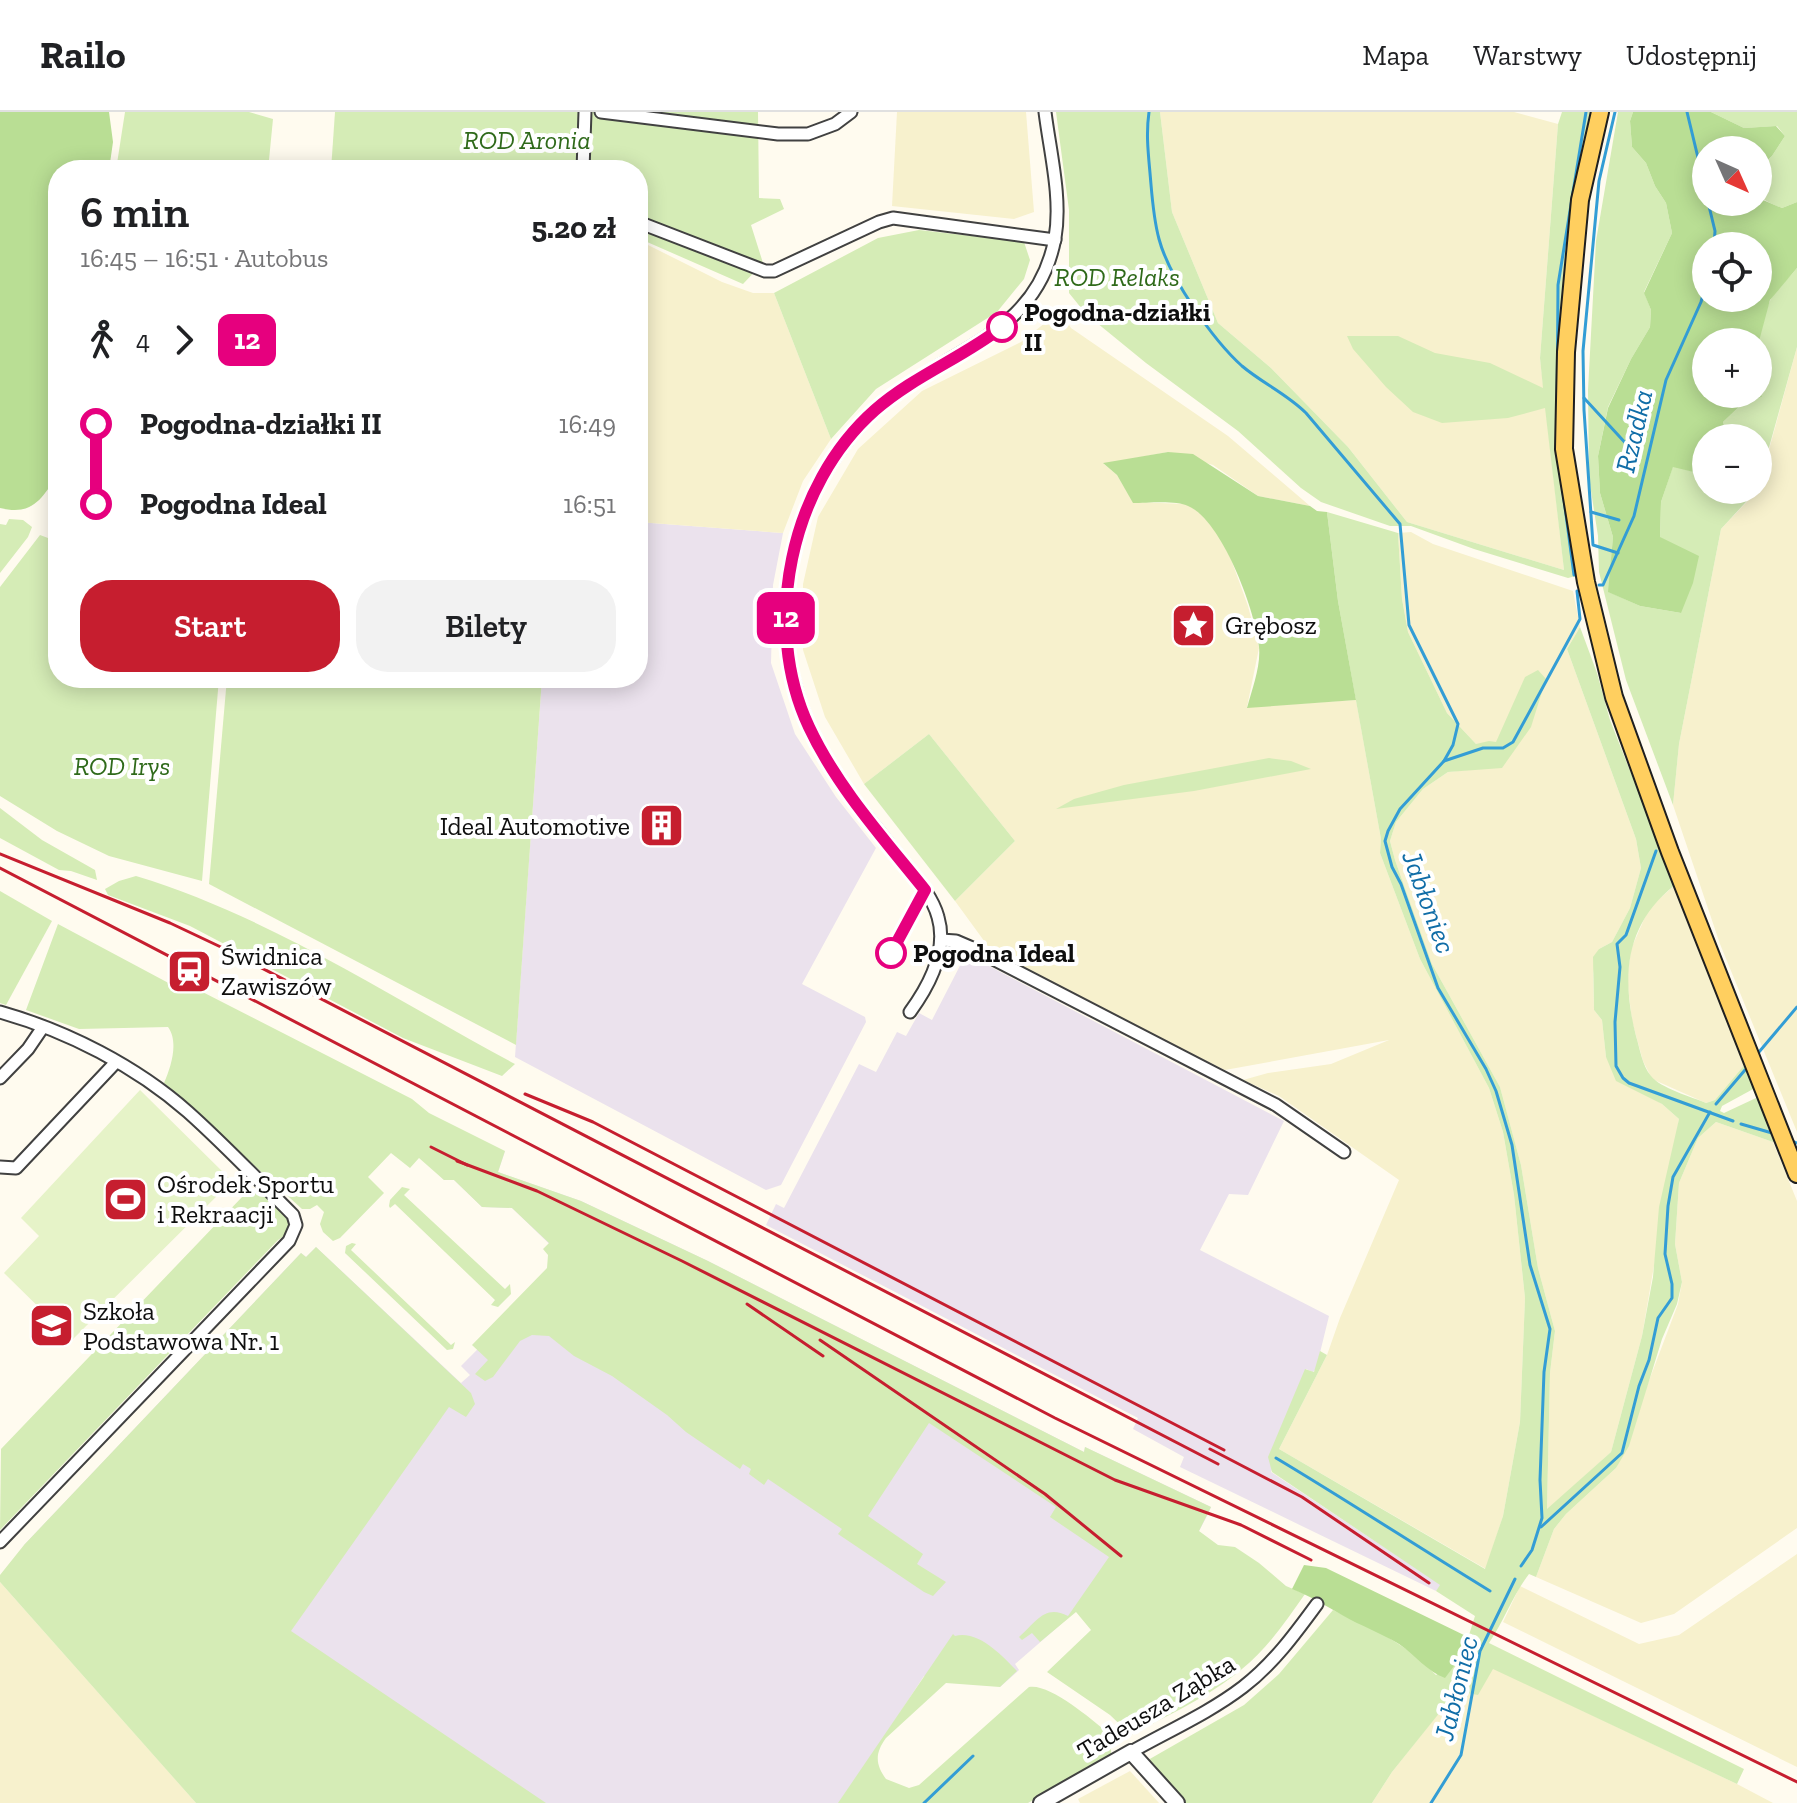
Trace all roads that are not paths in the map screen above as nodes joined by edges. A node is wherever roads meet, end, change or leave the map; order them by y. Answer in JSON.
{"nodes":[{"id":1,"x":585,"y":112,"type":"edge"},
{"id":2,"x":601,"y":112,"type":"edge"},
{"id":3,"x":851,"y":112,"type":"edge"},
{"id":4,"x":1045,"y":112,"type":"edge"},
{"id":5,"x":1600,"y":112,"type":"edge"},
{"id":6,"x":583,"y":160,"type":"edge"},
{"id":7,"x":648,"y":226,"type":"edge"},
{"id":8,"x":1055,"y":240,"type":"junction"},
{"id":9,"x":941,"y":940,"type":"junction"},
{"id":10,"x":0,"y":1012,"type":"edge"},
{"id":11,"x":910,"y":1012,"type":"dead end"},
{"id":12,"x":43,"y":1027,"type":"junction"},
{"id":13,"x":116,"y":1062,"type":"junction"},
{"id":14,"x":0,"y":1078,"type":"edge"},
{"id":15,"x":1344,"y":1152,"type":"dead end"},
{"id":16,"x":0,"y":1167,"type":"edge"},
{"id":17,"x":1797,"y":1174,"type":"edge"},
{"id":18,"x":0,"y":1542,"type":"edge"},
{"id":19,"x":1317,"y":1604,"type":"dead end"},
{"id":20,"x":1131,"y":1752,"type":"junction"},
{"id":21,"x":1041,"y":1803,"type":"edge"},
{"id":22,"x":1177,"y":1803,"type":"edge"}],
"edges":[{"from":1,"to":6,"type":"street"},
{"from":2,"to":3,"type":"street"},
{"from":4,"to":8,"type":"street"},
{"from":5,"to":17,"type":"main road"},
{"from":7,"to":8,"type":"street"},
{"from":8,"to":9,"type":"street"},
{"from":9,"to":11,"type":"street"},
{"from":9,"to":15,"type":"street"},
{"from":10,"to":12,"type":"street"},
{"from":12,"to":13,"type":"street"},
{"from":12,"to":14,"type":"street"},
{"from":13,"to":16,"type":"street"},
{"from":13,"to":18,"type":"street"},
{"from":19,"to":20,"type":"street","name":"Tadeusza Ząbka"},
{"from":20,"to":21,"type":"street","name":"Tadeusza Ząbka"},
{"from":20,"to":22,"type":"street"}]}
